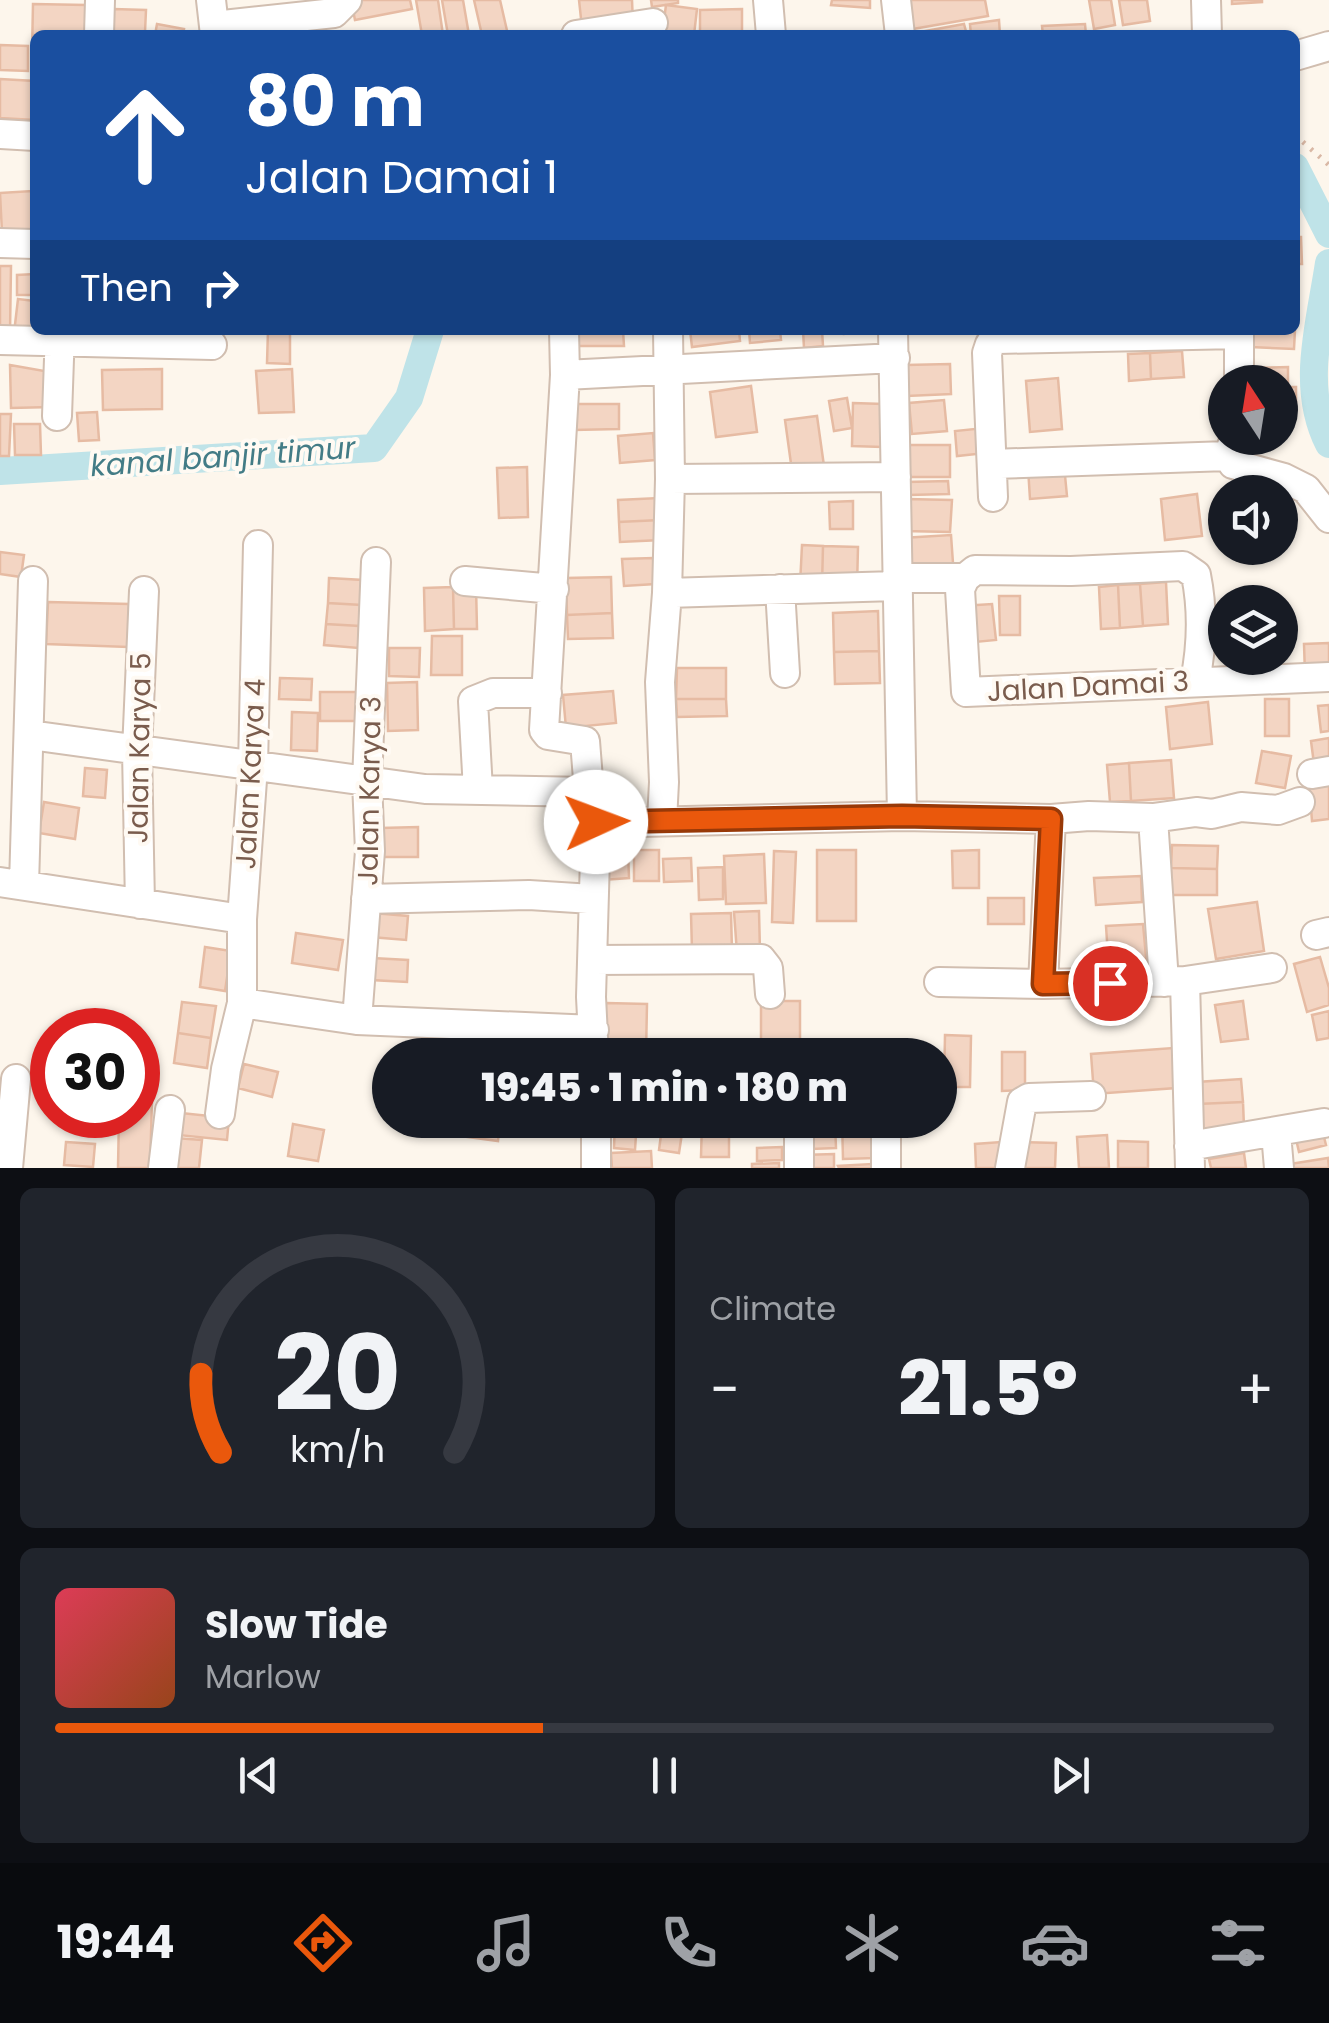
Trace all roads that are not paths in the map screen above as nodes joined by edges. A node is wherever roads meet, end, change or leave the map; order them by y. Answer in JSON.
{"nodes":[{"id":1,"x":100,"y":0,"type":"edge"},
{"id":2,"x":346,"y":0,"type":"edge"},
{"id":3,"x":768,"y":0,"type":"edge"},
{"id":4,"x":896,"y":0,"type":"edge"},
{"id":5,"x":1206,"y":0,"type":"edge"},
{"id":6,"x":652,"y":19,"type":"edge"},
{"id":7,"x":213,"y":21,"type":"edge"},
{"id":8,"x":100,"y":30,"type":"edge"},
{"id":9,"x":600,"y":30,"type":"edge"},
{"id":10,"x":771,"y":30,"type":"edge"},
{"id":11,"x":899,"y":30,"type":"edge"},
{"id":12,"x":1207,"y":30,"type":"edge"},
{"id":13,"x":1329,"y":46,"type":"edge"},
{"id":14,"x":1300,"y":55,"type":"edge"},
{"id":15,"x":0,"y":134,"type":"edge"},
{"id":16,"x":30,"y":136,"type":"edge"},
{"id":17,"x":0,"y":242,"type":"edge"},
{"id":18,"x":30,"y":244,"type":"edge"},
{"id":19,"x":564,"y":335,"type":"edge"},
{"id":20,"x":668,"y":335,"type":"edge"},
{"id":21,"x":893,"y":335,"type":"edge"},
{"id":22,"x":1136,"y":335,"type":"edge"},
{"id":23,"x":1239,"y":335,"type":"edge"},
{"id":24,"x":60,"y":337,"type":"edge"},
{"id":25,"x":0,"y":340,"type":"edge"},
{"id":26,"x":212,"y":345,"type":"dead end"},
{"id":27,"x":895,"y":358,"type":"junction"},
{"id":28,"x":1240,"y":365,"type":"edge"},
{"id":29,"x":669,"y":368,"type":"junction"},
{"id":30,"x":566,"y":375,"type":"junction"},
{"id":31,"x":56,"y":416,"type":"dead end"},
{"id":32,"x":1208,"y":449,"type":"edge"},
{"id":33,"x":1233,"y":455,"type":"edge"},
{"id":34,"x":992,"y":464,"type":"junction"},
{"id":35,"x":896,"y":477,"type":"junction"},
{"id":36,"x":670,"y":479,"type":"junction"},
{"id":37,"x":994,"y":497,"type":"dead end"},
{"id":38,"x":1329,"y":518,"type":"edge"},
{"id":39,"x":258,"y":545,"type":"dead end"},
{"id":40,"x":376,"y":562,"type":"dead end"},
{"id":41,"x":964,"y":578,"type":"junction"},
{"id":42,"x":33,"y":581,"type":"dead end"},
{"id":43,"x":465,"y":582,"type":"dead end"},
{"id":44,"x":896,"y":582,"type":"junction"},
{"id":45,"x":554,"y":589,"type":"junction"},
{"id":46,"x":780,"y":590,"type":"junction"},
{"id":47,"x":144,"y":592,"type":"dead end"},
{"id":48,"x":668,"y":593,"type":"junction"},
{"id":49,"x":785,"y":674,"type":"dead end"},
{"id":50,"x":1329,"y":678,"type":"edge"},
{"id":51,"x":1195,"y":681,"type":"junction"},
{"id":52,"x":547,"y":693,"type":"junction"},
{"id":53,"x":30,"y":734,"type":"junction"},
{"id":54,"x":137,"y":751,"type":"junction"},
{"id":55,"x":253,"y":766,"type":"junction"},
{"id":56,"x":367,"y":782,"type":"junction"},
{"id":57,"x":478,"y":790,"type":"junction"},
{"id":58,"x":589,"y":792,"type":"junction"},
{"id":59,"x":1300,"y":802,"type":"dead end"},
{"id":60,"x":902,"y":816,"type":"junction"},
{"id":61,"x":1154,"y":818,"type":"junction"},
{"id":62,"x":1051,"y":819,"type":"junction"},
{"id":63,"x":662,"y":821,"type":"junction"},
{"id":64,"x":596,"y":822,"type":"junction"},
{"id":65,"x":12,"y":884,"type":"edge"},
{"id":66,"x":592,"y":898,"type":"junction"},
{"id":67,"x":366,"y":899,"type":"junction"},
{"id":68,"x":140,"y":904,"type":"junction"},
{"id":69,"x":242,"y":919,"type":"junction"},
{"id":70,"x":593,"y":960,"type":"junction"},
{"id":71,"x":1272,"y":968,"type":"dead end"},
{"id":72,"x":940,"y":982,"type":"dead end"},
{"id":73,"x":1175,"y":982,"type":"junction"},
{"id":74,"x":1043,"y":984,"type":"junction"},
{"id":75,"x":770,"y":994,"type":"dead end"},
{"id":76,"x":242,"y":1003,"type":"junction"},
{"id":77,"x":357,"y":1020,"type":"junction"},
{"id":78,"x":551,"y":1038,"type":"edge"},
{"id":79,"x":594,"y":1038,"type":"edge"},
{"id":80,"x":16,"y":1079,"type":"dead end"},
{"id":81,"x":1092,"y":1096,"type":"dead end"},
{"id":82,"x":170,"y":1110,"type":"dead end"},
{"id":83,"x":220,"y":1114,"type":"dead end"},
{"id":84,"x":1324,"y":1123,"type":"dead end"},
{"id":85,"x":1276,"y":1133,"type":"junction"},
{"id":86,"x":596,"y":1138,"type":"edge"},
{"id":87,"x":800,"y":1138,"type":"edge"},
{"id":88,"x":886,"y":1138,"type":"edge"},
{"id":89,"x":1190,"y":1157,"type":"edge"},
{"id":90,"x":8,"y":1168,"type":"edge"},
{"id":91,"x":163,"y":1168,"type":"edge"},
{"id":92,"x":596,"y":1168,"type":"edge"},
{"id":93,"x":799,"y":1168,"type":"edge"},
{"id":94,"x":886,"y":1168,"type":"edge"},
{"id":95,"x":1010,"y":1168,"type":"edge"},
{"id":96,"x":1279,"y":1168,"type":"edge"}],
"edges":[{"from":1,"to":8,"type":"street"},
{"from":2,"to":7,"type":"street"},
{"from":3,"to":10,"type":"street"},
{"from":4,"to":11,"type":"street"},
{"from":5,"to":12,"type":"street"},
{"from":6,"to":9,"type":"street"},
{"from":13,"to":14,"type":"street"},
{"from":15,"to":16,"type":"street"},
{"from":17,"to":18,"type":"street"},
{"from":19,"to":30,"type":"street"},
{"from":20,"to":29,"type":"street"},
{"from":21,"to":27,"type":"street"},
{"from":22,"to":34,"type":"street"},
{"from":23,"to":28,"type":"street"},
{"from":24,"to":25,"type":"street"},
{"from":24,"to":26,"type":"street"},
{"from":24,"to":31,"type":"street"},
{"from":27,"to":29,"type":"street"},
{"from":27,"to":35,"type":"street"},
{"from":29,"to":30,"type":"street"},
{"from":29,"to":36,"type":"street"},
{"from":30,"to":45,"type":"street"},
{"from":32,"to":34,"type":"street"},
{"from":33,"to":38,"type":"street"},
{"from":34,"to":37,"type":"street"},
{"from":35,"to":36,"type":"street"},
{"from":35,"to":44,"type":"street"},
{"from":36,"to":48,"type":"street"},
{"from":39,"to":55,"type":"street","name":"Jalan Karya 4"},
{"from":40,"to":56,"type":"street","name":"Jalan Karya 3"},
{"from":41,"to":44,"type":"street"},
{"from":41,"to":51,"type":"street","name":"Jalan Damai 3"},
{"from":41,"to":51,"type":"street"},
{"from":42,"to":53,"type":"street"},
{"from":43,"to":45,"type":"street"},
{"from":44,"to":46,"type":"street"},
{"from":44,"to":60,"type":"street"},
{"from":45,"to":52,"type":"street"},
{"from":46,"to":48,"type":"street"},
{"from":46,"to":49,"type":"street"},
{"from":47,"to":54,"type":"street","name":"Jalan Karya 5"},
{"from":48,"to":63,"type":"street"},
{"from":50,"to":51,"type":"street","name":"Jalan Damai 3"},
{"from":52,"to":57,"type":"street"},
{"from":52,"to":58,"type":"street"},
{"from":53,"to":54,"type":"street"},
{"from":53,"to":65,"type":"street"},
{"from":54,"to":55,"type":"street"},
{"from":54,"to":68,"type":"street","name":"Jalan Karya 5"},
{"from":55,"to":56,"type":"street"},
{"from":55,"to":69,"type":"street","name":"Jalan Karya 4"},
{"from":56,"to":57,"type":"street"},
{"from":56,"to":67,"type":"street","name":"Jalan Karya 3"},
{"from":57,"to":58,"type":"street"},
{"from":58,"to":64,"type":"street"},
{"from":59,"to":61,"type":"street"},
{"from":60,"to":62,"type":"street"},
{"from":60,"to":63,"type":"street"},
{"from":61,"to":62,"type":"street"},
{"from":61,"to":73,"type":"street"},
{"from":62,"to":74,"type":"street"},
{"from":63,"to":64,"type":"street"},
{"from":64,"to":66,"type":"street"},
{"from":65,"to":68,"type":"street"},
{"from":66,"to":67,"type":"street"},
{"from":66,"to":70,"type":"street"},
{"from":67,"to":77,"type":"street","name":"Jalan Karya 3"},
{"from":68,"to":69,"type":"street"},
{"from":69,"to":76,"type":"street","name":"Jalan Karya 4"},
{"from":70,"to":75,"type":"street"},
{"from":70,"to":79,"type":"street"},
{"from":71,"to":73,"type":"street"},
{"from":72,"to":74,"type":"street"},
{"from":73,"to":74,"type":"street"},
{"from":73,"to":89,"type":"street"},
{"from":76,"to":77,"type":"street"},
{"from":76,"to":83,"type":"street","name":"Jalan Karya 4"},
{"from":77,"to":78,"type":"street"},
{"from":80,"to":90,"type":"street"},
{"from":81,"to":95,"type":"street"},
{"from":82,"to":91,"type":"street"},
{"from":84,"to":85,"type":"street"},
{"from":85,"to":89,"type":"street"},
{"from":85,"to":96,"type":"street"},
{"from":86,"to":92,"type":"street"},
{"from":87,"to":93,"type":"street"},
{"from":88,"to":94,"type":"street"}]}
